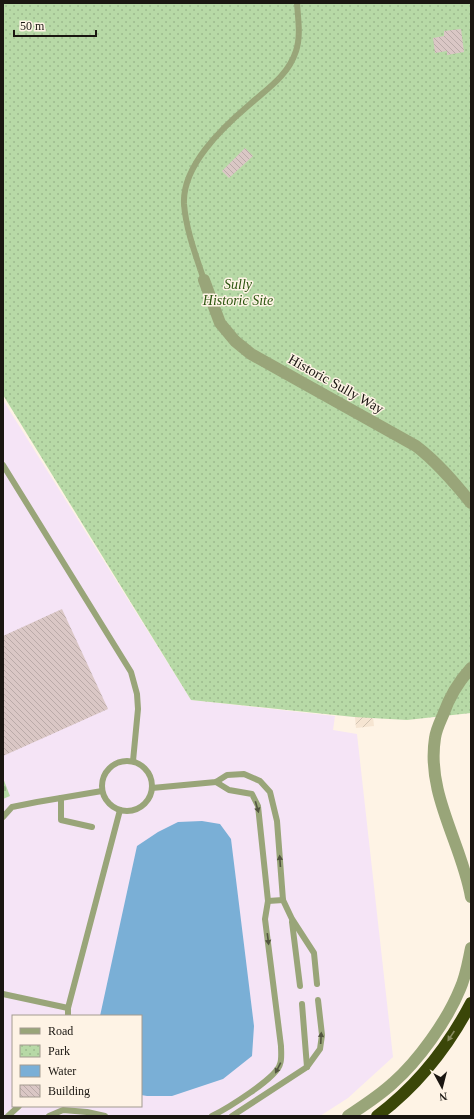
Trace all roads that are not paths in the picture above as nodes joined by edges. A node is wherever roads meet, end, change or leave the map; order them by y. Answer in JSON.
{"nodes":[{"id":1,"x":297,"y":3,"type":"edge"},
{"id":2,"x":204,"y":280,"type":"joint"},
{"id":3,"x":3,"y":465,"type":"edge"},
{"id":4,"x":471,"y":503,"type":"edge"},
{"id":5,"x":471,"y":668,"type":"edge"},
{"id":6,"x":133,"y":761,"type":"junction"},
{"id":7,"x":216,"y":782,"type":"junction"},
{"id":8,"x":152,"y":788,"type":"junction"},
{"id":9,"x":102,"y":791,"type":"junction"},
{"id":10,"x":61,"y":798,"type":"junction"},
{"id":11,"x":120,"y":810,"type":"junction"},
{"id":12,"x":3,"y":817,"type":"edge"},
{"id":13,"x":92,"y":827,"type":"dead end"},
{"id":14,"x":471,"y":897,"type":"edge"},
{"id":15,"x":283,"y":900,"type":"junction"},
{"id":16,"x":268,"y":901,"type":"junction"},
{"id":17,"x":292,"y":919,"type":"junction"},
{"id":18,"x":471,"y":948,"type":"edge"},
{"id":19,"x":316,"y":984,"type":"dead end"},
{"id":20,"x":300,"y":986,"type":"dead end"},
{"id":21,"x":3,"y":994,"type":"edge"},
{"id":22,"x":318,"y":1000,"type":"dead end"},
{"id":23,"x":471,"y":1003,"type":"edge"},
{"id":24,"x":302,"y":1004,"type":"dead end"},
{"id":25,"x":68,"y":1008,"type":"junction"},
{"id":26,"x":68,"y":1015,"type":"edge"},
{"id":27,"x":307,"y":1067,"type":"junction"},
{"id":28,"x":18,"y":1107,"type":"edge"},
{"id":29,"x":8,"y":1116,"type":"edge"},
{"id":30,"x":49,"y":1116,"type":"edge"},
{"id":31,"x":105,"y":1116,"type":"edge"},
{"id":32,"x":212,"y":1116,"type":"edge"},
{"id":33,"x":232,"y":1116,"type":"edge"},
{"id":34,"x":348,"y":1116,"type":"edge"},
{"id":35,"x":377,"y":1116,"type":"edge"}],
"edges":[{"from":1,"to":2,"type":"lane"},
{"from":2,"to":4,"type":"street","name":"Historic Sully Way"},
{"from":3,"to":6,"type":"lane"},
{"from":5,"to":14,"type":"street"},
{"from":6,"to":8,"type":"lane"},
{"from":6,"to":9,"type":"lane"},
{"from":7,"to":8,"type":"lane"},
{"from":15,"to":7,"type":"lane","one_way":true},
{"from":7,"to":16,"type":"lane","one_way":true},
{"from":8,"to":11,"type":"lane"},
{"from":9,"to":10,"type":"lane"},
{"from":9,"to":11,"type":"lane"},
{"from":10,"to":12,"type":"lane"},
{"from":10,"to":13,"type":"lane"},
{"from":11,"to":25,"type":"lane"},
{"from":15,"to":16,"type":"lane"},
{"from":15,"to":17,"type":"lane"},
{"from":16,"to":32,"type":"lane","one_way":true},
{"from":17,"to":19,"type":"lane"},
{"from":17,"to":20,"type":"lane"},
{"from":18,"to":34,"type":"street"},
{"from":21,"to":25,"type":"lane"},
{"from":27,"to":22,"type":"lane","one_way":true},
{"from":23,"to":35,"type":"highway","one_way":true},
{"from":24,"to":27,"type":"lane"},
{"from":25,"to":26,"type":"lane"},
{"from":27,"to":33,"type":"lane"},
{"from":28,"to":29,"type":"lane"},
{"from":30,"to":31,"type":"lane"}]}
